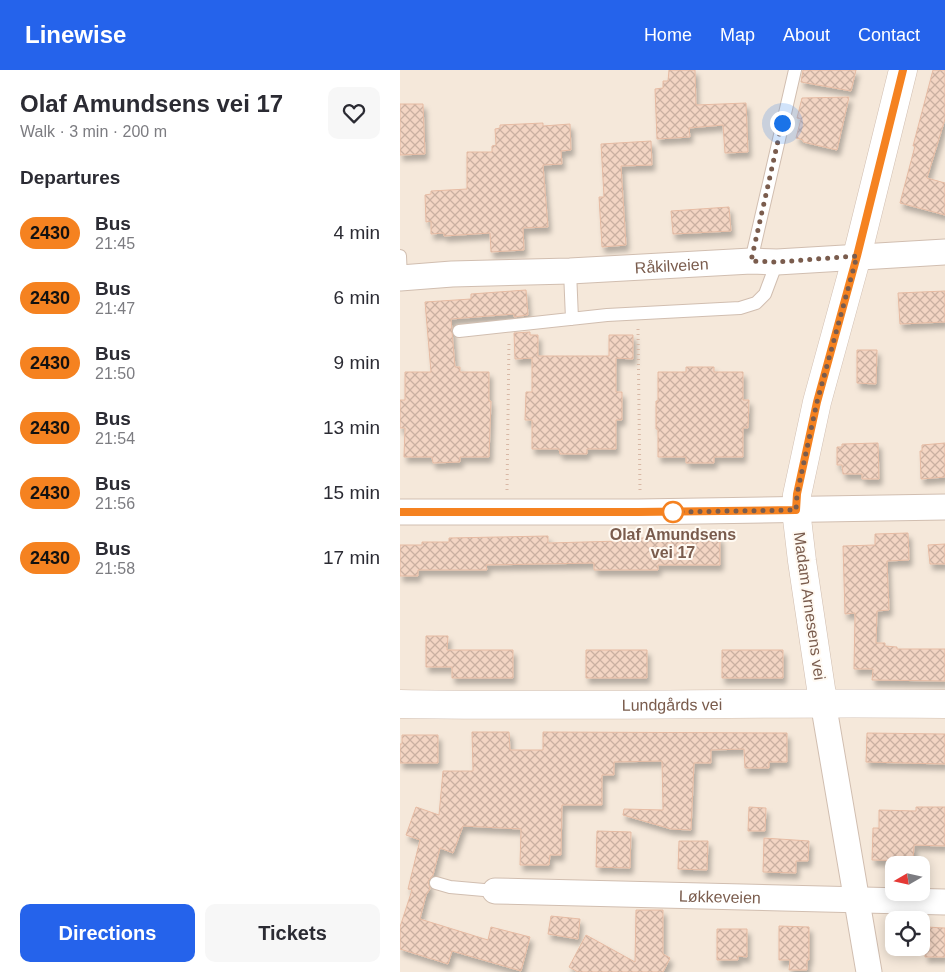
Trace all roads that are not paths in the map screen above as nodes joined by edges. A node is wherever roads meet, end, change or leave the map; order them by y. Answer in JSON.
{"nodes":[{"id":1,"x":795,"y":70,"type":"edge"},
{"id":2,"x":903,"y":70,"type":"edge"},
{"id":3,"x":945,"y":252,"type":"edge"},
{"id":4,"x":857,"y":256,"type":"junction"},
{"id":5,"x":751,"y":261,"type":"junction"},
{"id":6,"x":777,"y":262,"type":"junction"},
{"id":7,"x":400,"y":271,"type":"edge"},
{"id":8,"x":570,"y":271,"type":"junction"},
{"id":9,"x":572,"y":319,"type":"junction"},
{"id":10,"x":459,"y":331,"type":"dead end"},
{"id":11,"x":945,"y":507,"type":"edge"},
{"id":12,"x":796,"y":510,"type":"junction"},
{"id":13,"x":400,"y":512,"type":"edge"},
{"id":14,"x":823,"y":702,"type":"junction"},
{"id":15,"x":400,"y":704,"type":"edge"},
{"id":16,"x":945,"y":704,"type":"edge"},
{"id":17,"x":436,"y":883,"type":"dead end"},
{"id":18,"x":495,"y":891,"type":"joint"},
{"id":19,"x":857,"y":900,"type":"junction"},
{"id":20,"x":945,"y":902,"type":"edge"},
{"id":21,"x":869,"y":972,"type":"edge"}],
"edges":[{"from":1,"to":5,"type":"lane"},
{"from":2,"to":4,"type":"street","name":"Madam Arnesens vei"},
{"from":3,"to":4,"type":"street","name":"Råkilveien"},
{"from":4,"to":6,"type":"street","name":"Råkilveien"},
{"from":4,"to":12,"type":"street","name":"Madam Arnesens vei"},
{"from":5,"to":6,"type":"street","name":"Råkilveien"},
{"from":5,"to":8,"type":"street","name":"Råkilveien"},
{"from":6,"to":9,"type":"lane"},
{"from":7,"to":8,"type":"street","name":"Råkilveien"},
{"from":8,"to":9,"type":"lane"},
{"from":9,"to":10,"type":"lane"},
{"from":11,"to":12,"type":"street"},
{"from":12,"to":13,"type":"street"},
{"from":12,"to":14,"type":"street","name":"Madam Arnesens vei"},
{"from":14,"to":15,"type":"street","name":"Lundgårds vei"},
{"from":14,"to":16,"type":"street","name":"Lundgårds vei"},
{"from":14,"to":19,"type":"street","name":"Madam Arnesens vei"},
{"from":17,"to":18,"type":"lane"},
{"from":18,"to":19,"type":"street","name":"Løkkeveien"},
{"from":19,"to":20,"type":"street","name":"Løkkeveien"},
{"from":19,"to":21,"type":"street","name":"Madam Arnesens vei"}]}
